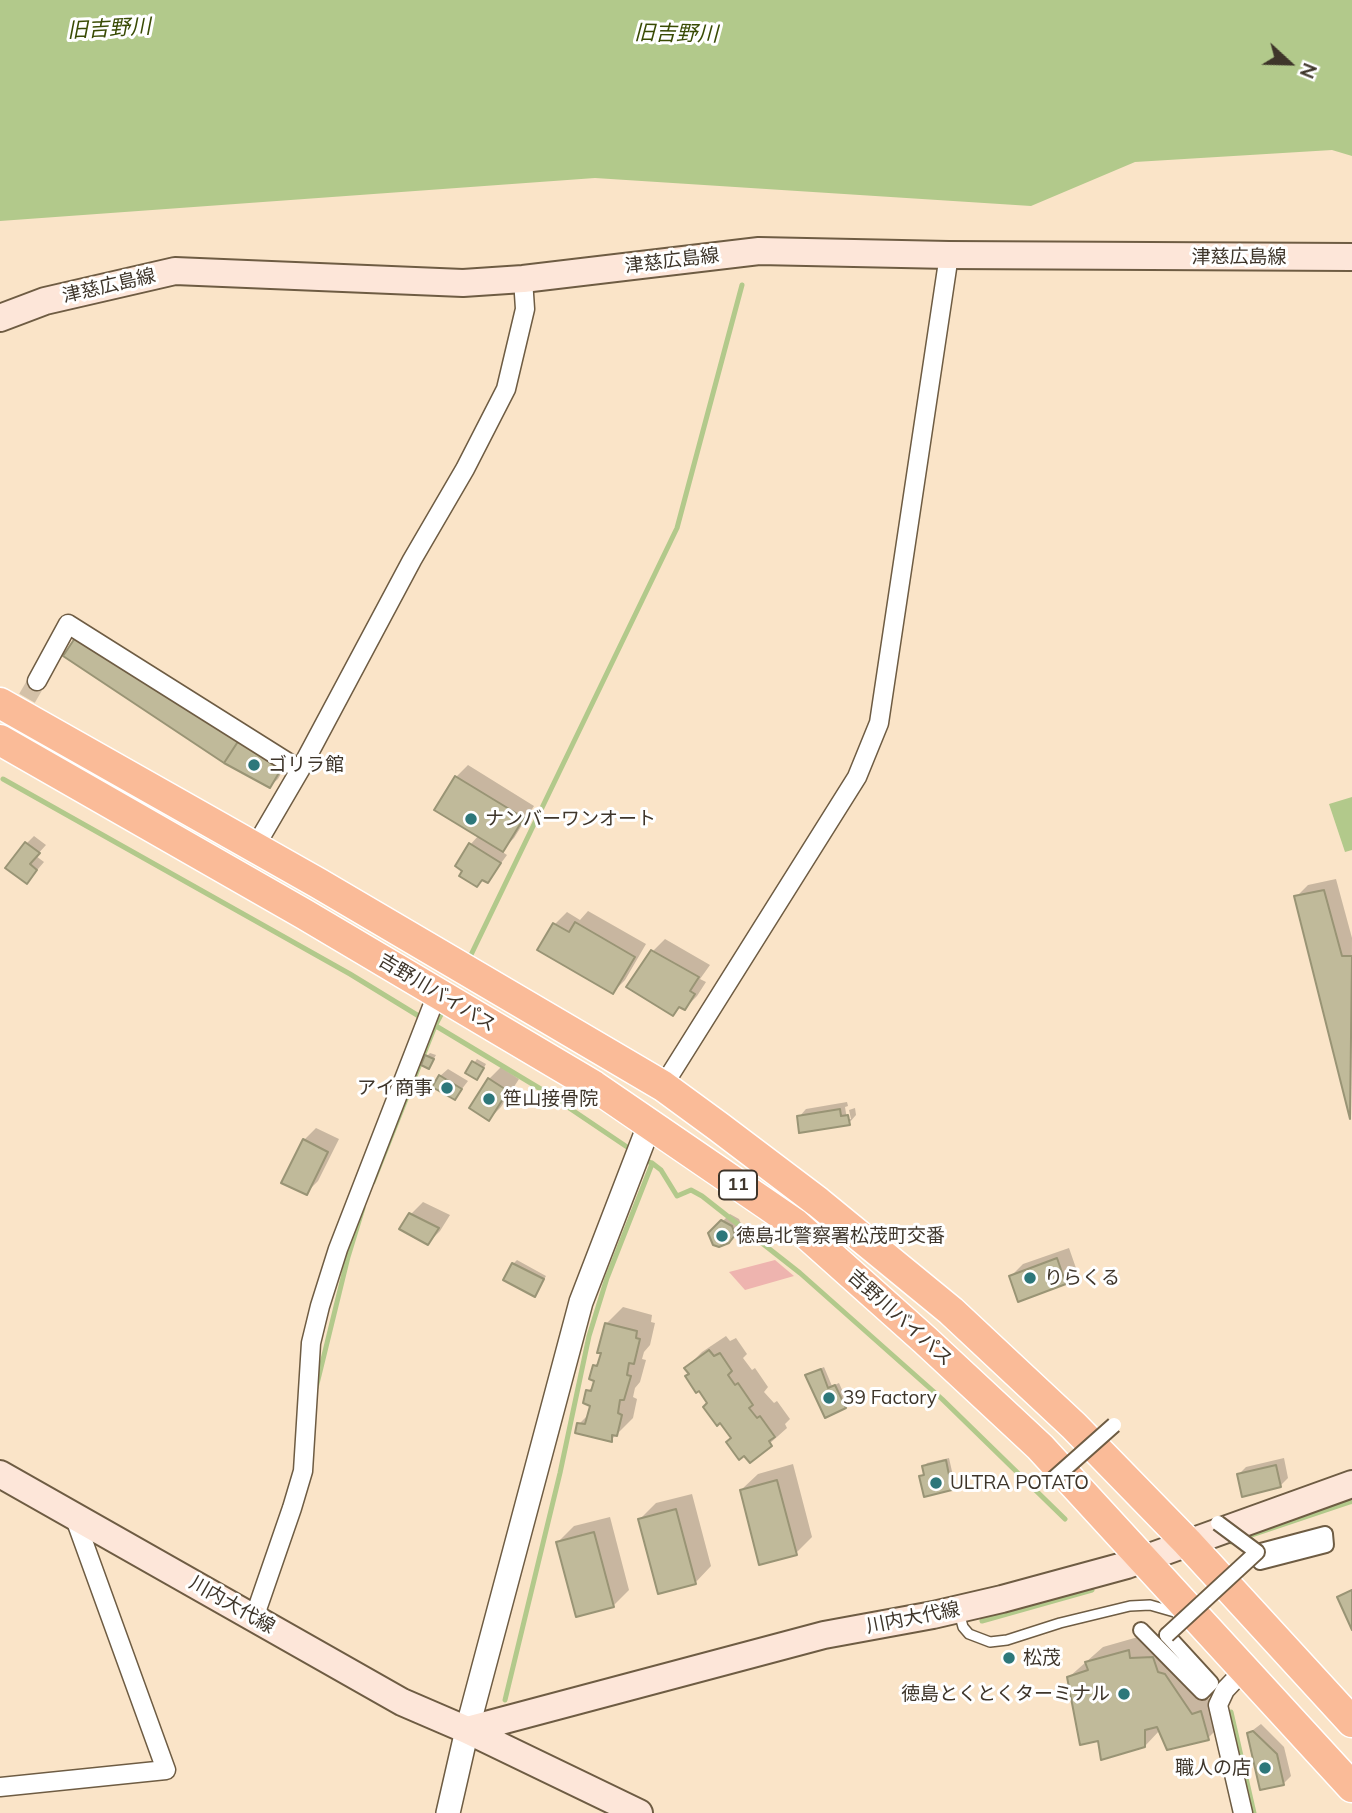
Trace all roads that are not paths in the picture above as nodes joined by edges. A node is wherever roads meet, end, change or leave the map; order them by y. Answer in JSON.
{"nodes":[{"id":1,"x":949,"y":256,"type":"junction"},
{"id":2,"x":1352,"y":257,"type":"edge"},
{"id":3,"x":523,"y":279,"type":"junction"},
{"id":4,"x":0,"y":318,"type":"edge"},
{"id":5,"x":37,"y":681,"type":"tunnel mouth"},
{"id":6,"x":0,"y":703,"type":"edge"},
{"id":7,"x":0,"y":740,"type":"edge"},
{"id":8,"x":300,"y":769,"type":"junction"},
{"id":9,"x":255,"y":847,"type":"junction"},
{"id":10,"x":437,"y":994,"type":"junction"},
{"id":11,"x":663,"y":1086,"type":"junction"},
{"id":12,"x":650,"y":1123,"type":"junction"},
{"id":13,"x":1114,"y":1424,"type":"dead end"},
{"id":14,"x":0,"y":1474,"type":"edge"},
{"id":15,"x":1051,"y":1481,"type":"dead end"},
{"id":16,"x":1352,"y":1484,"type":"edge"},
{"id":17,"x":74,"y":1516,"type":"junction"},
{"id":18,"x":1218,"y":1523,"type":"dead end"},
{"id":19,"x":1187,"y":1542,"type":"junction"},
{"id":20,"x":1144,"y":1558,"type":"junction"},
{"id":21,"x":958,"y":1609,"type":"junction"},
{"id":22,"x":254,"y":1618,"type":"junction"},
{"id":23,"x":1205,"y":1625,"type":"junction"},
{"id":24,"x":1142,"y":1630,"type":"dead end"},
{"id":25,"x":1245,"y":1669,"type":"junction"},
{"id":26,"x":1352,"y":1722,"type":"edge"},
{"id":27,"x":467,"y":1730,"type":"junction"},
{"id":28,"x":0,"y":1787,"type":"edge"},
{"id":29,"x":1352,"y":1787,"type":"edge"},
{"id":30,"x":448,"y":1813,"type":"edge"},
{"id":31,"x":639,"y":1813,"type":"edge"},
{"id":32,"x":1243,"y":1813,"type":"edge"}],
"edges":[{"from":1,"to":2,"type":"main road","name":"津慈広島線"},
{"from":1,"to":3,"type":"main road","name":"津慈広島線"},
{"from":1,"to":11,"type":"street"},
{"from":3,"to":4,"type":"main road","name":"津慈広島線"},
{"from":3,"to":8,"type":"street"},
{"from":5,"to":8,"type":"street"},
{"from":6,"to":9,"type":"highway","name":"吉野川バイパス","number":"11"},
{"from":7,"to":10,"type":"highway","name":"吉野川バイパス","number":"11"},
{"from":8,"to":9,"type":"street"},
{"from":9,"to":11,"type":"highway","name":"吉野川バイパス","number":"11"},
{"from":10,"to":12,"type":"highway","name":"吉野川バイパス","number":"11"},
{"from":10,"to":22,"type":"street"},
{"from":11,"to":19,"type":"highway","name":"吉野川バイパス","number":"11"},
{"from":12,"to":20,"type":"highway","name":"吉野川バイパス","number":"11"},
{"from":12,"to":27,"type":"street"},
{"from":13,"to":15,"type":"street","bridge":true},
{"from":14,"to":17,"type":"main road","name":"川内大代線"},
{"from":16,"to":19,"type":"main road","name":"川内大代線"},
{"from":17,"to":22,"type":"main road","name":"川内大代線"},
{"from":17,"to":28,"type":"street"},
{"from":18,"to":24,"type":"street","bridge":true},
{"from":19,"to":20,"type":"main road","name":"川内大代線"},
{"from":19,"to":26,"type":"highway","name":"吉野川バイパス","number":"11"},
{"from":20,"to":21,"type":"main road","name":"川内大代線"},
{"from":20,"to":23,"type":"highway","name":"吉野川バイパス","number":"11"},
{"from":21,"to":23,"type":"lane"},
{"from":21,"to":27,"type":"main road","name":"川内大代線"},
{"from":22,"to":27,"type":"main road","name":"川内大代線"},
{"from":23,"to":25,"type":"highway","name":"吉野川バイパス","number":"11"},
{"from":25,"to":29,"type":"highway","name":"吉野川バイパス","number":"11"},
{"from":25,"to":32,"type":"street"},
{"from":27,"to":30,"type":"street"},
{"from":27,"to":31,"type":"main road","name":"川内大代線"}]}
